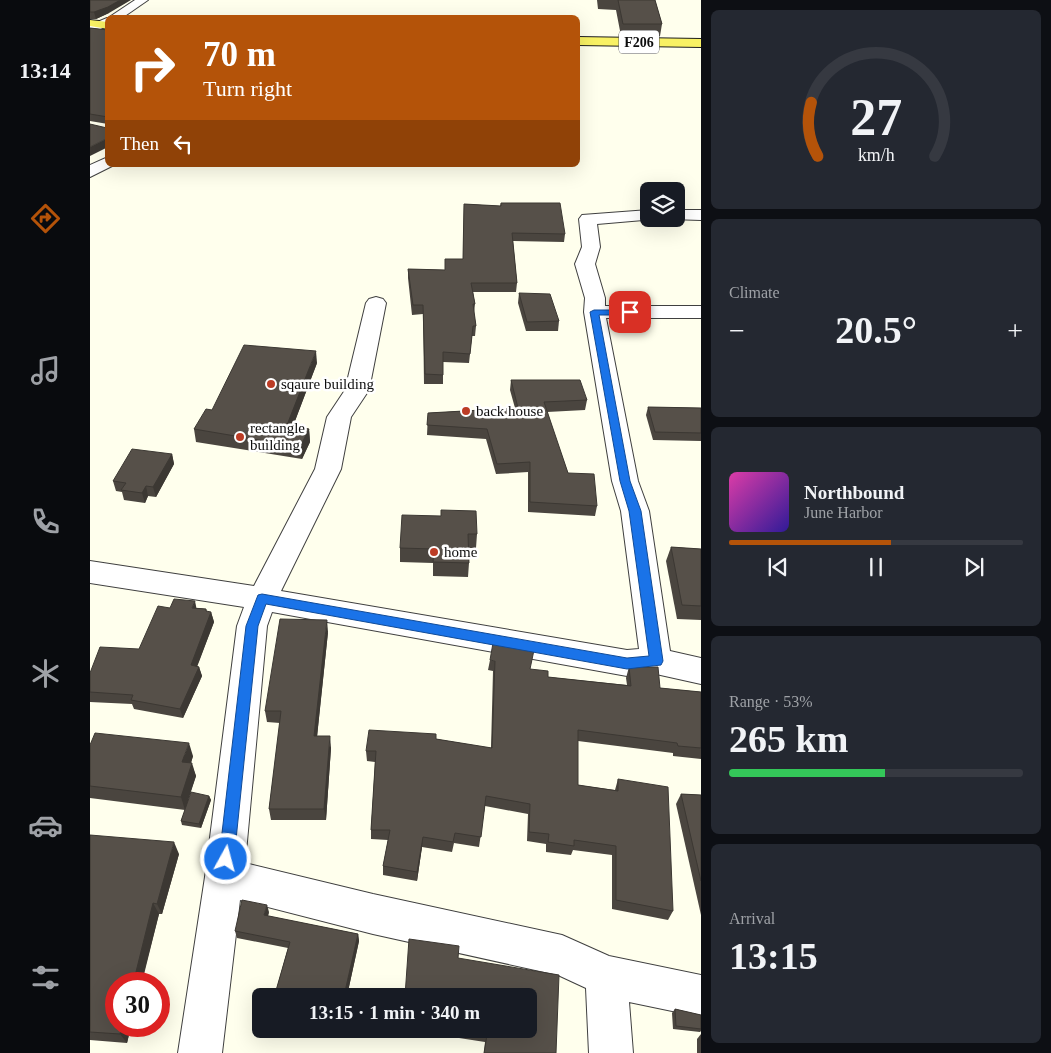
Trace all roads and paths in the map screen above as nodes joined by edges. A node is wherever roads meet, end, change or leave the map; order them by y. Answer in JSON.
{"nodes":[{"id":1,"x":143,"y":0,"type":"edge"},
{"id":2,"x":118,"y":15,"type":"edge"},
{"id":3,"x":580,"y":41,"type":"edge"},
{"id":4,"x":701,"y":43,"type":"edge"},
{"id":5,"x":105,"y":164,"type":"edge"},
{"id":6,"x":90,"y":172,"type":"edge"},
{"id":7,"x":685,"y":215,"type":"edge"},
{"id":8,"x":701,"y":215,"type":"edge"},
{"id":9,"x":640,"y":216,"type":"edge"},
{"id":10,"x":376,"y":303,"type":"dead end"},
{"id":11,"x":594,"y":312,"type":"junction"},
{"id":12,"x":701,"y":312,"type":"edge"},
{"id":13,"x":90,"y":572,"type":"edge"},
{"id":14,"x":262,"y":599,"type":"junction"},
{"id":15,"x":656,"y":661,"type":"junction"},
{"id":16,"x":701,"y":671,"type":"edge"},
{"id":17,"x":224,"y":878,"type":"junction"},
{"id":18,"x":606,"y":976,"type":"junction"},
{"id":19,"x":701,"y":996,"type":"edge"},
{"id":20,"x":200,"y":1053,"type":"edge"},
{"id":21,"x":611,"y":1053,"type":"edge"}],
"edges":[{"from":1,"to":2,"type":"street"},
{"from":3,"to":4,"type":"main road","number":"F206"},
{"from":5,"to":6,"type":"street"},
{"from":7,"to":8,"type":"street"},
{"from":9,"to":11,"type":"street"},
{"from":10,"to":14,"type":"street"},
{"from":11,"to":12,"type":"street"},
{"from":11,"to":15,"type":"street"},
{"from":13,"to":14,"type":"street"},
{"from":14,"to":15,"type":"street"},
{"from":14,"to":17,"type":"street"},
{"from":15,"to":16,"type":"street"},
{"from":17,"to":18,"type":"street"},
{"from":17,"to":20,"type":"street"},
{"from":18,"to":19,"type":"street"},
{"from":18,"to":21,"type":"street"}]}
